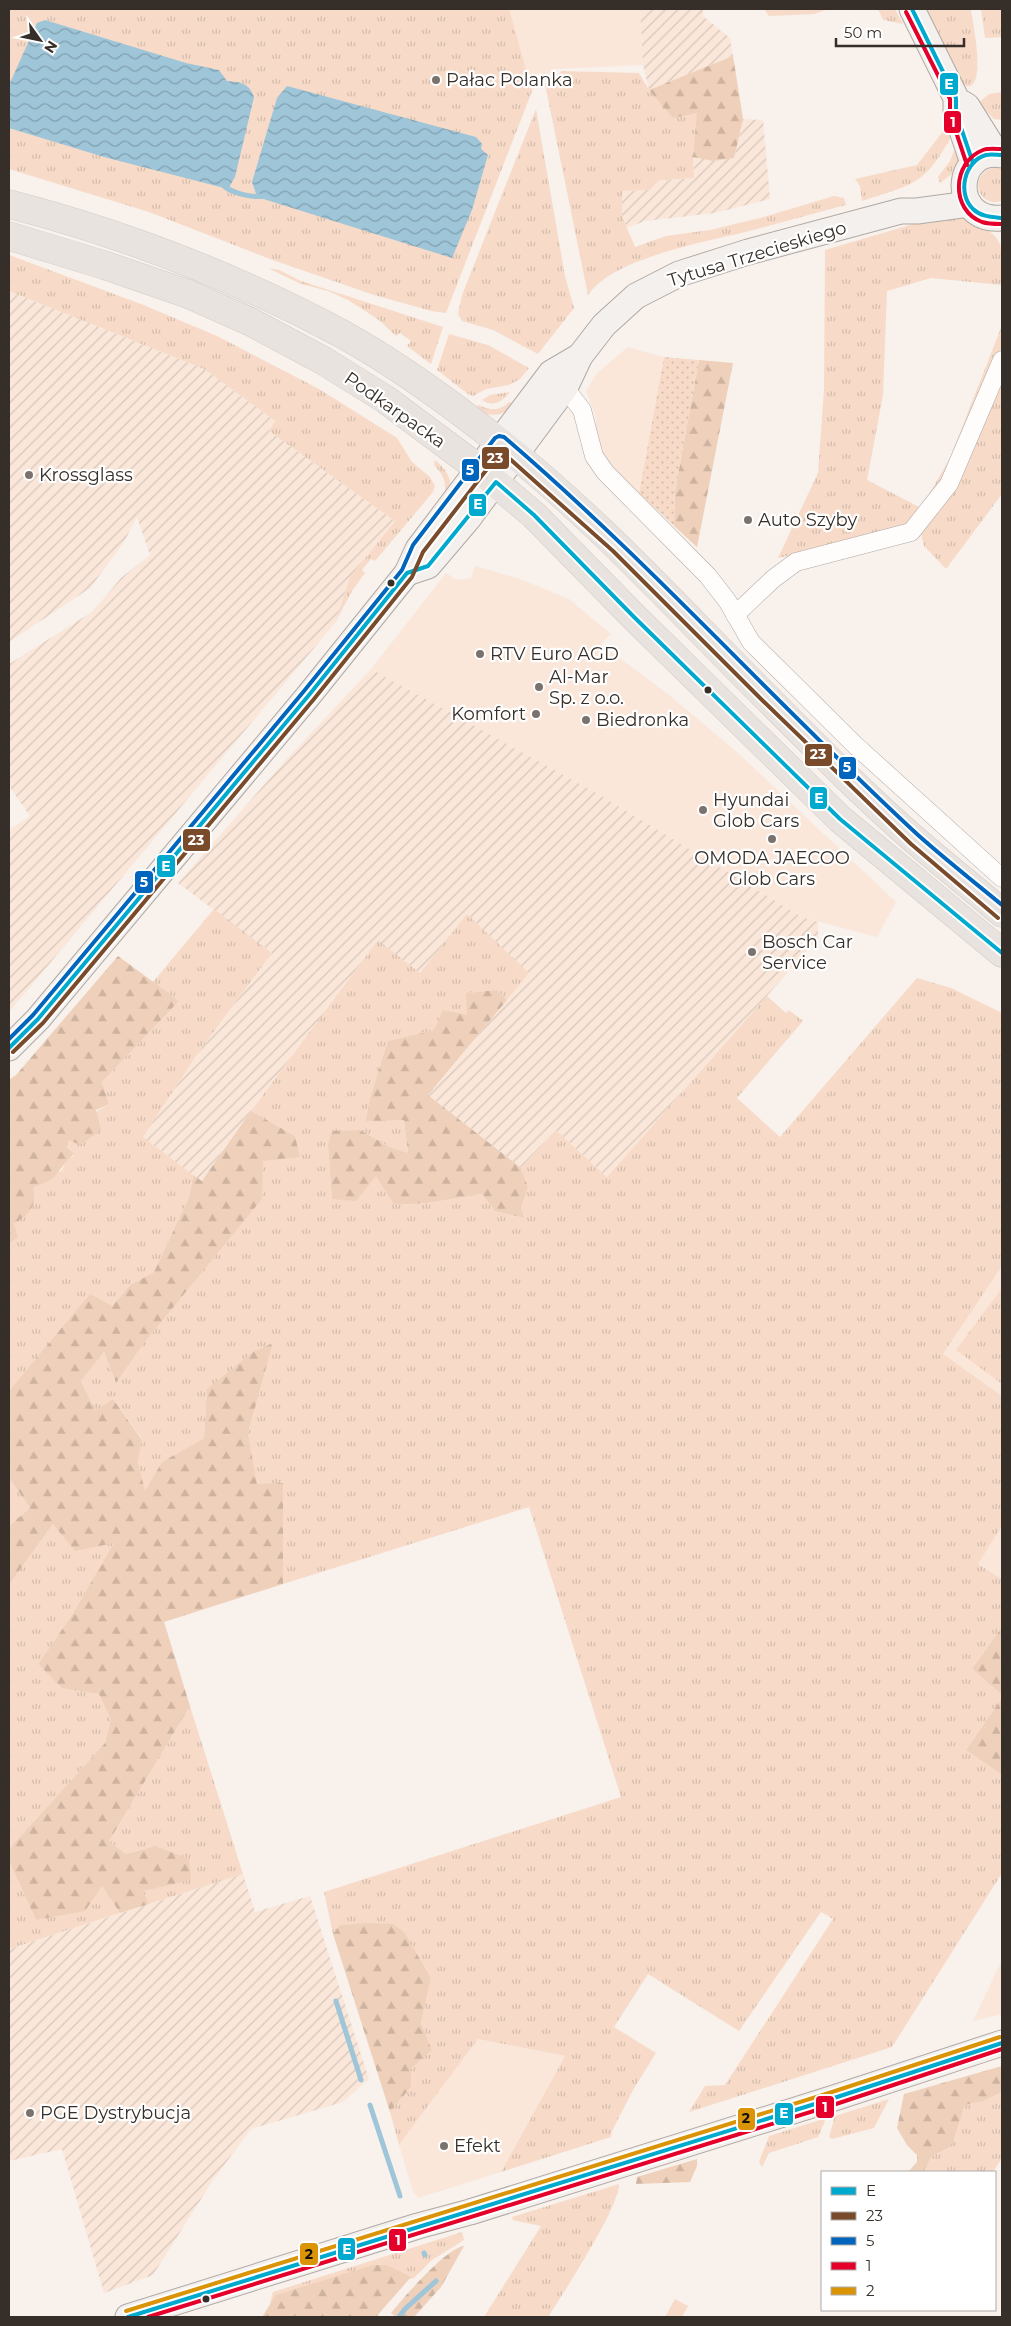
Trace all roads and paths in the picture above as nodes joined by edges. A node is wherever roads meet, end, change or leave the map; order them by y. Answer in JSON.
{"nodes":[{"id":1,"x":912,"y":9,"type":"edge"},
{"id":2,"x":956,"y":98,"type":"junction"},
{"id":3,"x":1000,"y":154,"type":"edge"},
{"id":4,"x":969,"y":183,"type":"junction"},
{"id":5,"x":9,"y":204,"type":"edge"},
{"id":6,"x":1001,"y":220,"type":"edge"},
{"id":7,"x":9,"y":236,"type":"edge"},
{"id":8,"x":580,"y":356,"type":"junction"},
{"id":9,"x":1002,"y":360,"type":"edge"},
{"id":10,"x":565,"y":388,"type":"junction"},
{"id":11,"x":507,"y":449,"type":"junction"},
{"id":12,"x":487,"y":475,"type":"junction"},
{"id":13,"x":735,"y":615,"type":"junction"},
{"id":14,"x":1002,"y":878,"type":"edge"},
{"id":15,"x":1002,"y":913,"type":"edge"},
{"id":16,"x":1002,"y":953,"type":"edge"},
{"id":17,"x":11,"y":1041,"type":"edge"},
{"id":18,"x":1002,"y":2043,"type":"edge"},
{"id":19,"x":128,"y":2317,"type":"edge"}],
"edges":[{"from":1,"to":2,"type":"street"},
{"from":2,"to":3,"type":"street"},
{"from":2,"to":4,"type":"street"},
{"from":3,"to":4,"type":"street","name":"Tytusa Trzecieskiego"},
{"from":4,"to":6,"type":"street"},
{"from":4,"to":8,"type":"street","name":"Tytusa Trzecieskiego"},
{"from":5,"to":11,"type":"main road","name":"Podkarpacka"},
{"from":7,"to":12,"type":"main road","name":"Podkarpacka"},
{"from":8,"to":10,"type":"street","name":"Tytusa Trzecieskiego"},
{"from":8,"to":11,"type":"street","name":"Tytusa Trzecieskiego"},
{"from":9,"to":13,"type":"street"},
{"from":10,"to":11,"type":"street","name":"Tytusa Trzecieskiego"},
{"from":10,"to":13,"type":"street"},
{"from":11,"to":12,"type":"street"},
{"from":11,"to":15,"type":"main road","name":"Podkarpacka"},
{"from":12,"to":16,"type":"main road","name":"Podkarpacka"},
{"from":12,"to":17,"type":"street"},
{"from":13,"to":14,"type":"street"},
{"from":18,"to":19,"type":"street"}]}
